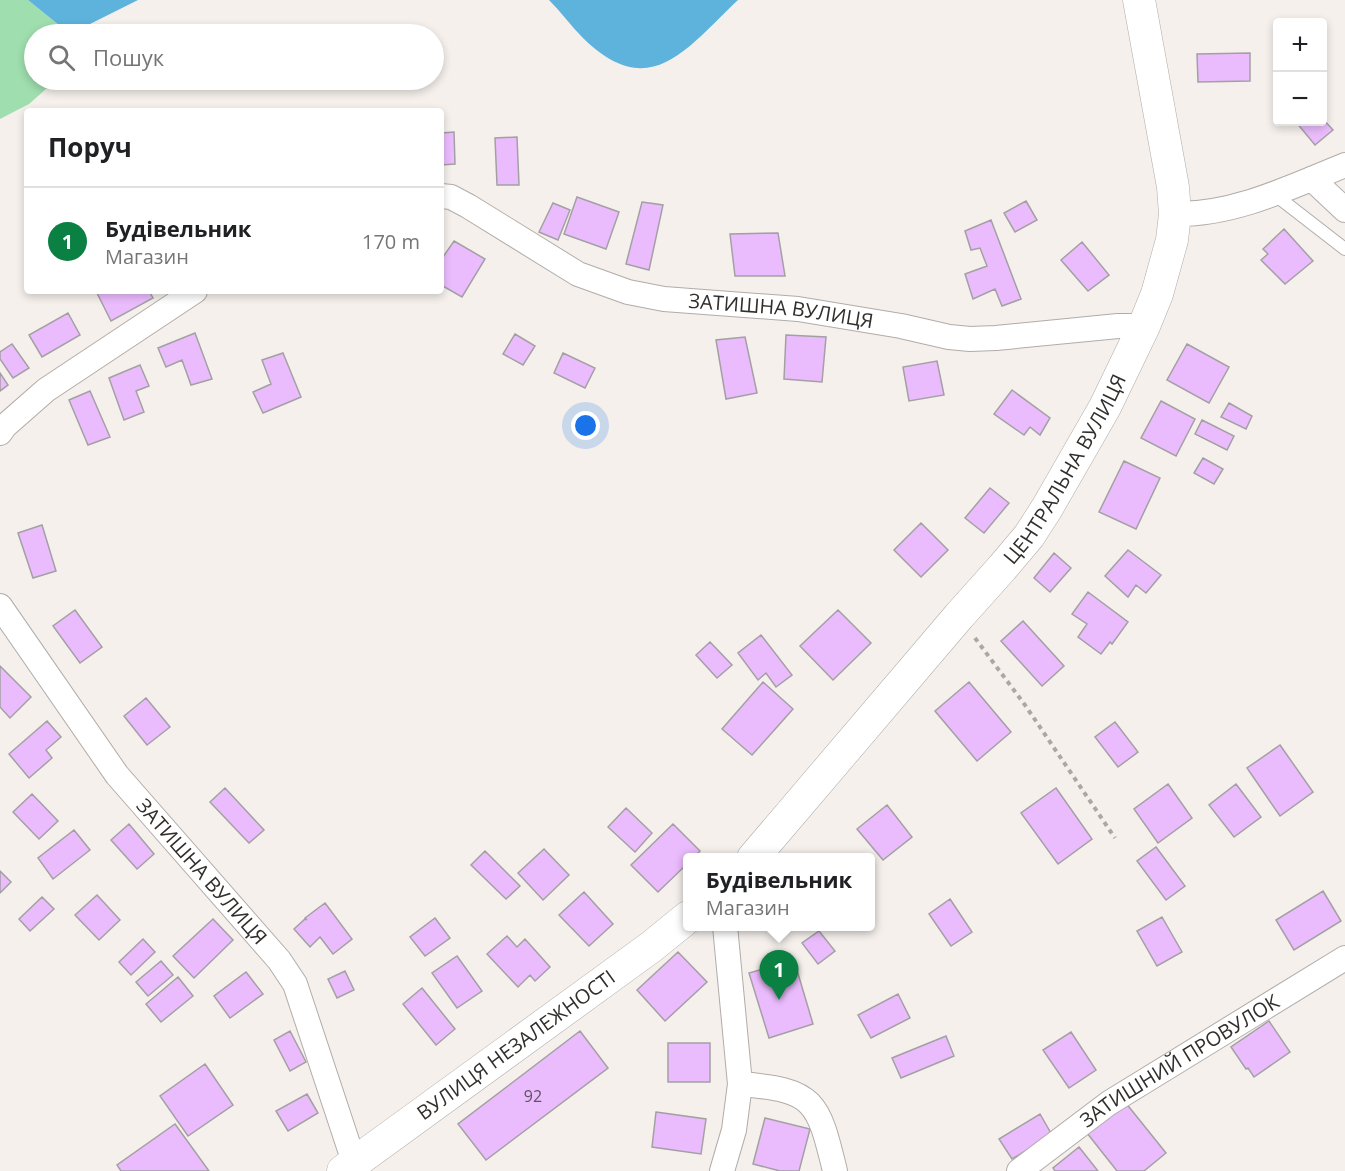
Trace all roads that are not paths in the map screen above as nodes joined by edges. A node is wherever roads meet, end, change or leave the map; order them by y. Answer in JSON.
{"nodes":[{"id":1,"x":1139,"y":0,"type":"edge"},
{"id":2,"x":1345,"y":165,"type":"edge"},
{"id":3,"x":1312,"y":179,"type":"junction"},
{"id":4,"x":1274,"y":194,"type":"junction"},
{"id":5,"x":444,"y":196,"type":"edge"},
{"id":6,"x":1345,"y":210,"type":"edge"},
{"id":7,"x":1175,"y":214,"type":"junction"},
{"id":8,"x":1345,"y":249,"type":"edge"},
{"id":9,"x":190,"y":294,"type":"edge"},
{"id":10,"x":1144,"y":326,"type":"junction"},
{"id":11,"x":0,"y":433,"type":"edge"},
{"id":12,"x":0,"y":606,"type":"edge"},
{"id":13,"x":757,"y":853,"type":"edge"},
{"id":14,"x":683,"y":920,"type":"edge"},
{"id":15,"x":725,"y":931,"type":"edge"},
{"id":16,"x":1345,"y":958,"type":"edge"},
{"id":17,"x":740,"y":1084,"type":"junction"},
{"id":18,"x":349,"y":1167,"type":"edge"},
{"id":19,"x":722,"y":1171,"type":"edge"},
{"id":20,"x":835,"y":1171,"type":"edge"},
{"id":21,"x":1019,"y":1171,"type":"edge"}],
"edges":[{"from":1,"to":7,"type":"street","name":"ЦЕНТРАЛЬНА ВУЛИЦЯ"},
{"from":2,"to":3,"type":"street"},
{"from":3,"to":4,"type":"street"},
{"from":3,"to":6,"type":"street"},
{"from":4,"to":7,"type":"street"},
{"from":4,"to":8,"type":"lane"},
{"from":5,"to":10,"type":"street","name":"ЗАТИШНА ВУЛИЦЯ"},
{"from":7,"to":10,"type":"street","name":"ЦЕНТРАЛЬНА ВУЛИЦЯ"},
{"from":9,"to":11,"type":"street"},
{"from":10,"to":13,"type":"street","name":"ЦЕНТРАЛЬНА ВУЛИЦЯ"},
{"from":12,"to":18,"type":"street","name":"ЗАТИШНА ВУЛИЦЯ"},
{"from":14,"to":18,"type":"street","name":"ВУЛИЦЯ НЕЗАЛЕЖНОСТІ"},
{"from":15,"to":17,"type":"street"},
{"from":16,"to":21,"type":"street","name":"ЗАТИШНИЙ ПРОВУЛОК"},
{"from":17,"to":19,"type":"street"},
{"from":17,"to":20,"type":"street"}]}
